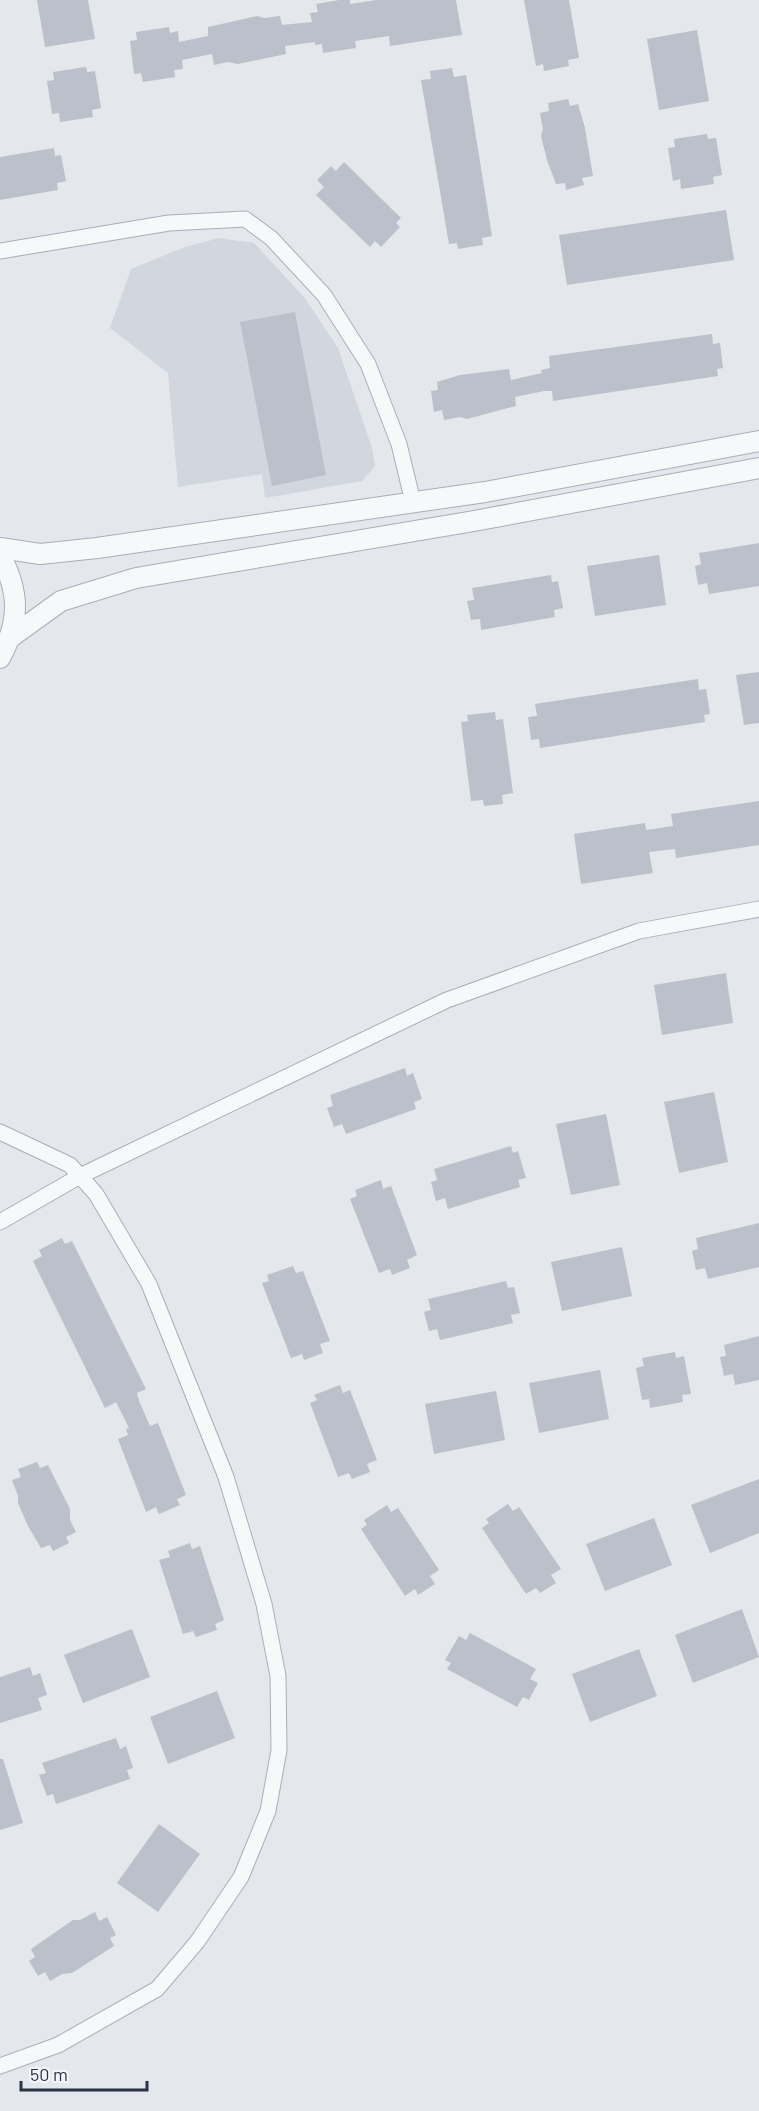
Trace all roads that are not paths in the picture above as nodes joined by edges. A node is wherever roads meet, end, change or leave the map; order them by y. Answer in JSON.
{"nodes":[{"id":1,"x":0,"y":251,"type":"edge"},
{"id":2,"x":759,"y":441,"type":"edge"},
{"id":3,"x":759,"y":468,"type":"edge"},
{"id":4,"x":413,"y":502,"type":"junction"},
{"id":5,"x":0,"y":548,"type":"edge"},
{"id":6,"x":0,"y":555,"type":"edge"},
{"id":7,"x":11,"y":637,"type":"junction"},
{"id":8,"x":0,"y":658,"type":"edge"},
{"id":9,"x":759,"y":909,"type":"edge"},
{"id":10,"x":0,"y":1132,"type":"edge"},
{"id":11,"x":80,"y":1176,"type":"junction"},
{"id":12,"x":0,"y":1222,"type":"edge"},
{"id":13,"x":0,"y":2066,"type":"edge"}],
"edges":[{"from":1,"to":4,"type":"street"},
{"from":2,"to":4,"type":"street"},
{"from":3,"to":7,"type":"street"},
{"from":4,"to":5,"type":"street"},
{"from":6,"to":7,"type":"street"},
{"from":7,"to":8,"type":"street"},
{"from":9,"to":11,"type":"street"},
{"from":10,"to":11,"type":"street"},
{"from":11,"to":12,"type":"street"},
{"from":11,"to":13,"type":"street"}]}
